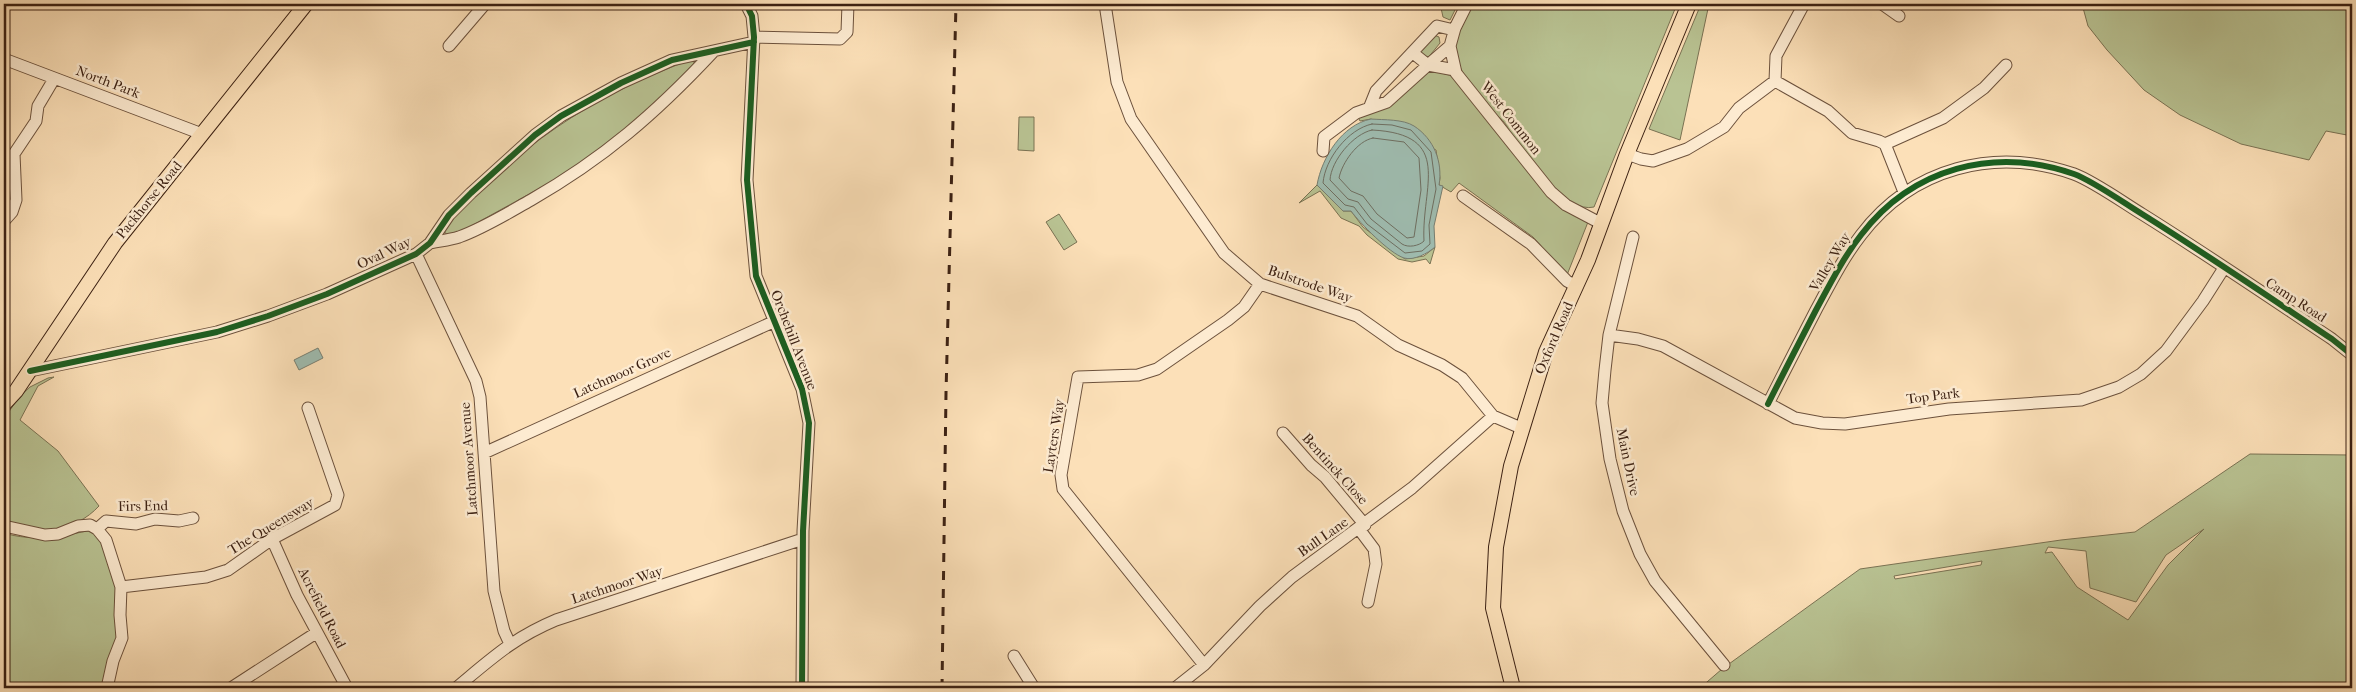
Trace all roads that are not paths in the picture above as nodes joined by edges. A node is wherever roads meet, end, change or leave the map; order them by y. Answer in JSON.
{"nodes":[{"id":1,"x":306,"y":4,"type":"edge"},
{"id":2,"x":485,"y":4,"type":"edge"},
{"id":3,"x":746,"y":4,"type":"edge"},
{"id":4,"x":848,"y":4,"type":"edge"},
{"id":5,"x":1105,"y":4,"type":"edge"},
{"id":6,"x":1467,"y":4,"type":"edge"},
{"id":7,"x":1689,"y":4,"type":"edge"},
{"id":8,"x":1882,"y":4,"type":"edge"},
{"id":9,"x":1800,"y":6,"type":"edge"},
{"id":10,"x":1900,"y":16,"type":"dead end"},
{"id":11,"x":1454,"y":30,"type":"junction"},
{"id":12,"x":754,"y":40,"type":"junction"},
{"id":13,"x":449,"y":46,"type":"dead end"},
{"id":14,"x":1450,"y":46,"type":"junction"},
{"id":15,"x":713,"y":52,"type":"junction"},
{"id":16,"x":1413,"y":53,"type":"junction"},
{"id":17,"x":4,"y":59,"type":"edge"},
{"id":18,"x":1428,"y":65,"type":"junction"},
{"id":19,"x":2006,"y":66,"type":"dead end"},
{"id":20,"x":1455,"y":70,"type":"junction"},
{"id":21,"x":1396,"y":72,"type":"junction"},
{"id":22,"x":54,"y":79,"type":"junction"},
{"id":23,"x":1775,"y":81,"type":"junction"},
{"id":24,"x":1408,"y":83,"type":"junction"},
{"id":25,"x":1370,"y":106,"type":"junction"},
{"id":26,"x":202,"y":134,"type":"junction"},
{"id":27,"x":1885,"y":144,"type":"junction"},
{"id":28,"x":1323,"y":151,"type":"dead end"},
{"id":29,"x":1627,"y":154,"type":"junction"},
{"id":30,"x":1904,"y":192,"type":"junction"},
{"id":31,"x":1463,"y":196,"type":"dead end"},
{"id":32,"x":4,"y":221,"type":"edge"},
{"id":33,"x":1602,"y":224,"type":"junction"},
{"id":34,"x":1633,"y":237,"type":"dead end"},
{"id":35,"x":430,"y":243,"type":"junction"},
{"id":36,"x":416,"y":254,"type":"junction"},
{"id":37,"x":2224,"y":268,"type":"junction"},
{"id":38,"x":1260,"y":284,"type":"junction"},
{"id":39,"x":1576,"y":286,"type":"junction"},
{"id":40,"x":773,"y":322,"type":"junction"},
{"id":41,"x":1608,"y":335,"type":"junction"},
{"id":42,"x":2352,"y":355,"type":"edge"},
{"id":43,"x":30,"y":371,"type":"junction"},
{"id":44,"x":4,"y":404,"type":"edge"},
{"id":45,"x":1768,"y":404,"type":"junction"},
{"id":46,"x":308,"y":408,"type":"dead end"},
{"id":47,"x":1493,"y":416,"type":"junction"},
{"id":48,"x":1521,"y":428,"type":"junction"},
{"id":49,"x":1283,"y":432,"type":"dead end"},
{"id":50,"x":484,"y":453,"type":"junction"},
{"id":51,"x":193,"y":518,"type":"dead end"},
{"id":52,"x":4,"y":526,"type":"edge"},
{"id":53,"x":1362,"y":527,"type":"junction"},
{"id":54,"x":97,"y":529,"type":"junction"},
{"id":55,"x":803,"y":539,"type":"junction"},
{"id":56,"x":272,"y":540,"type":"junction"},
{"id":57,"x":121,"y":587,"type":"junction"},
{"id":58,"x":1368,"y":602,"type":"dead end"},
{"id":59,"x":316,"y":633,"type":"junction"},
{"id":60,"x":510,"y":644,"type":"junction"},
{"id":61,"x":1014,"y":656,"type":"dead end"},
{"id":62,"x":1204,"y":665,"type":"junction"},
{"id":63,"x":1724,"y":665,"type":"dead end"},
{"id":64,"x":107,"y":688,"type":"edge"},
{"id":65,"x":231,"y":688,"type":"edge"},
{"id":66,"x":347,"y":688,"type":"edge"},
{"id":67,"x":456,"y":688,"type":"edge"},
{"id":68,"x":802,"y":688,"type":"edge"},
{"id":69,"x":1034,"y":688,"type":"edge"},
{"id":70,"x":1175,"y":688,"type":"edge"},
{"id":71,"x":1513,"y":688,"type":"edge"}],
"edges":[{"from":1,"to":26,"type":"main road","name":"Packhorse Road"},
{"from":2,"to":13,"type":"street"},
{"from":3,"to":12,"type":"street","name":"Orchehill Avenue"},
{"from":4,"to":12,"type":"street","name":"Oval Way"},
{"from":5,"to":38,"type":"street","name":"Bulstrode Way"},
{"from":6,"to":11,"type":"street","name":"West Common"},
{"from":7,"to":29,"type":"main road","name":"Oxford Road"},
{"from":8,"to":10,"type":"street"},
{"from":9,"to":23,"type":"street"},
{"from":11,"to":14,"type":"street","name":"West Common"},
{"from":11,"to":16,"type":"street"},
{"from":12,"to":15,"type":"street","name":"Oval Way"},
{"from":12,"to":40,"type":"street","name":"Orchehill Avenue"},
{"from":14,"to":18,"type":"street"},
{"from":14,"to":20,"type":"street","name":"West Common"},
{"from":15,"to":35,"type":"street","name":"Oval Way"},
{"from":15,"to":35,"type":"street","name":"Oval Way"},
{"from":16,"to":18,"type":"street"},
{"from":16,"to":21,"type":"street"},
{"from":17,"to":22,"type":"street","name":"North Park"},
{"from":18,"to":20,"type":"street"},
{"from":18,"to":24,"type":"street"},
{"from":19,"to":27,"type":"street"},
{"from":20,"to":33,"type":"street","name":"West Common"},
{"from":21,"to":24,"type":"street"},
{"from":21,"to":25,"type":"street"},
{"from":22,"to":26,"type":"street","name":"North Park"},
{"from":22,"to":32,"type":"street"},
{"from":23,"to":27,"type":"street"},
{"from":23,"to":29,"type":"street"},
{"from":24,"to":25,"type":"street"},
{"from":25,"to":28,"type":"street"},
{"from":26,"to":43,"type":"main road","name":"Packhorse Road"},
{"from":27,"to":30,"type":"street"},
{"from":29,"to":33,"type":"main road","name":"Oxford Road"},
{"from":30,"to":37,"type":"street","name":"Valley Way"},
{"from":30,"to":45,"type":"street","name":"Valley Way"},
{"from":31,"to":39,"type":"street"},
{"from":33,"to":39,"type":"main road","name":"Oxford Road"},
{"from":34,"to":41,"type":"street","name":"Main Drive"},
{"from":35,"to":36,"type":"street","name":"Oval Way"},
{"from":36,"to":43,"type":"street","name":"Oval Way"},
{"from":36,"to":50,"type":"street","name":"Latchmoor Avenue"},
{"from":37,"to":42,"type":"street","name":"Camp Road"},
{"from":37,"to":45,"type":"street","name":"Top Park"},
{"from":38,"to":47,"type":"street","name":"Bulstrode Way"},
{"from":38,"to":62,"type":"street","name":"Layters Way"},
{"from":39,"to":48,"type":"main road","name":"Oxford Road"},
{"from":40,"to":50,"type":"street","name":"Latchmoor Grove"},
{"from":40,"to":55,"type":"street","name":"Orchehill Avenue"},
{"from":41,"to":45,"type":"street","name":"Top Park"},
{"from":41,"to":63,"type":"street","name":"Main Drive"},
{"from":43,"to":44,"type":"main road","name":"Packhorse Road"},
{"from":46,"to":56,"type":"street","name":"The Queensway"},
{"from":47,"to":48,"type":"street","name":"Bulstrode Way"},
{"from":47,"to":53,"type":"street","name":"Bull Lane"},
{"from":48,"to":71,"type":"main road","name":"Oxford Road"},
{"from":49,"to":53,"type":"street","name":"Bentinck Close"},
{"from":50,"to":60,"type":"street","name":"Latchmoor Avenue"},
{"from":51,"to":54,"type":"street","name":"Firs End"},
{"from":52,"to":54,"type":"street","name":"Firs End"},
{"from":53,"to":58,"type":"street","name":"Bentinck Close"},
{"from":53,"to":62,"type":"street","name":"Bull Lane"},
{"from":54,"to":57,"type":"street"},
{"from":55,"to":60,"type":"street","name":"Latchmoor Way"},
{"from":55,"to":68,"type":"street","name":"Orchehill Avenue"},
{"from":56,"to":57,"type":"street","name":"The Queensway"},
{"from":56,"to":59,"type":"street","name":"Acrefield Road"},
{"from":57,"to":64,"type":"street"},
{"from":59,"to":65,"type":"street"},
{"from":59,"to":66,"type":"street","name":"Acrefield Road"},
{"from":60,"to":67,"type":"street","name":"Latchmoor Way"},
{"from":61,"to":69,"type":"street"},
{"from":62,"to":70,"type":"street","name":"Bull Lane"}]}
